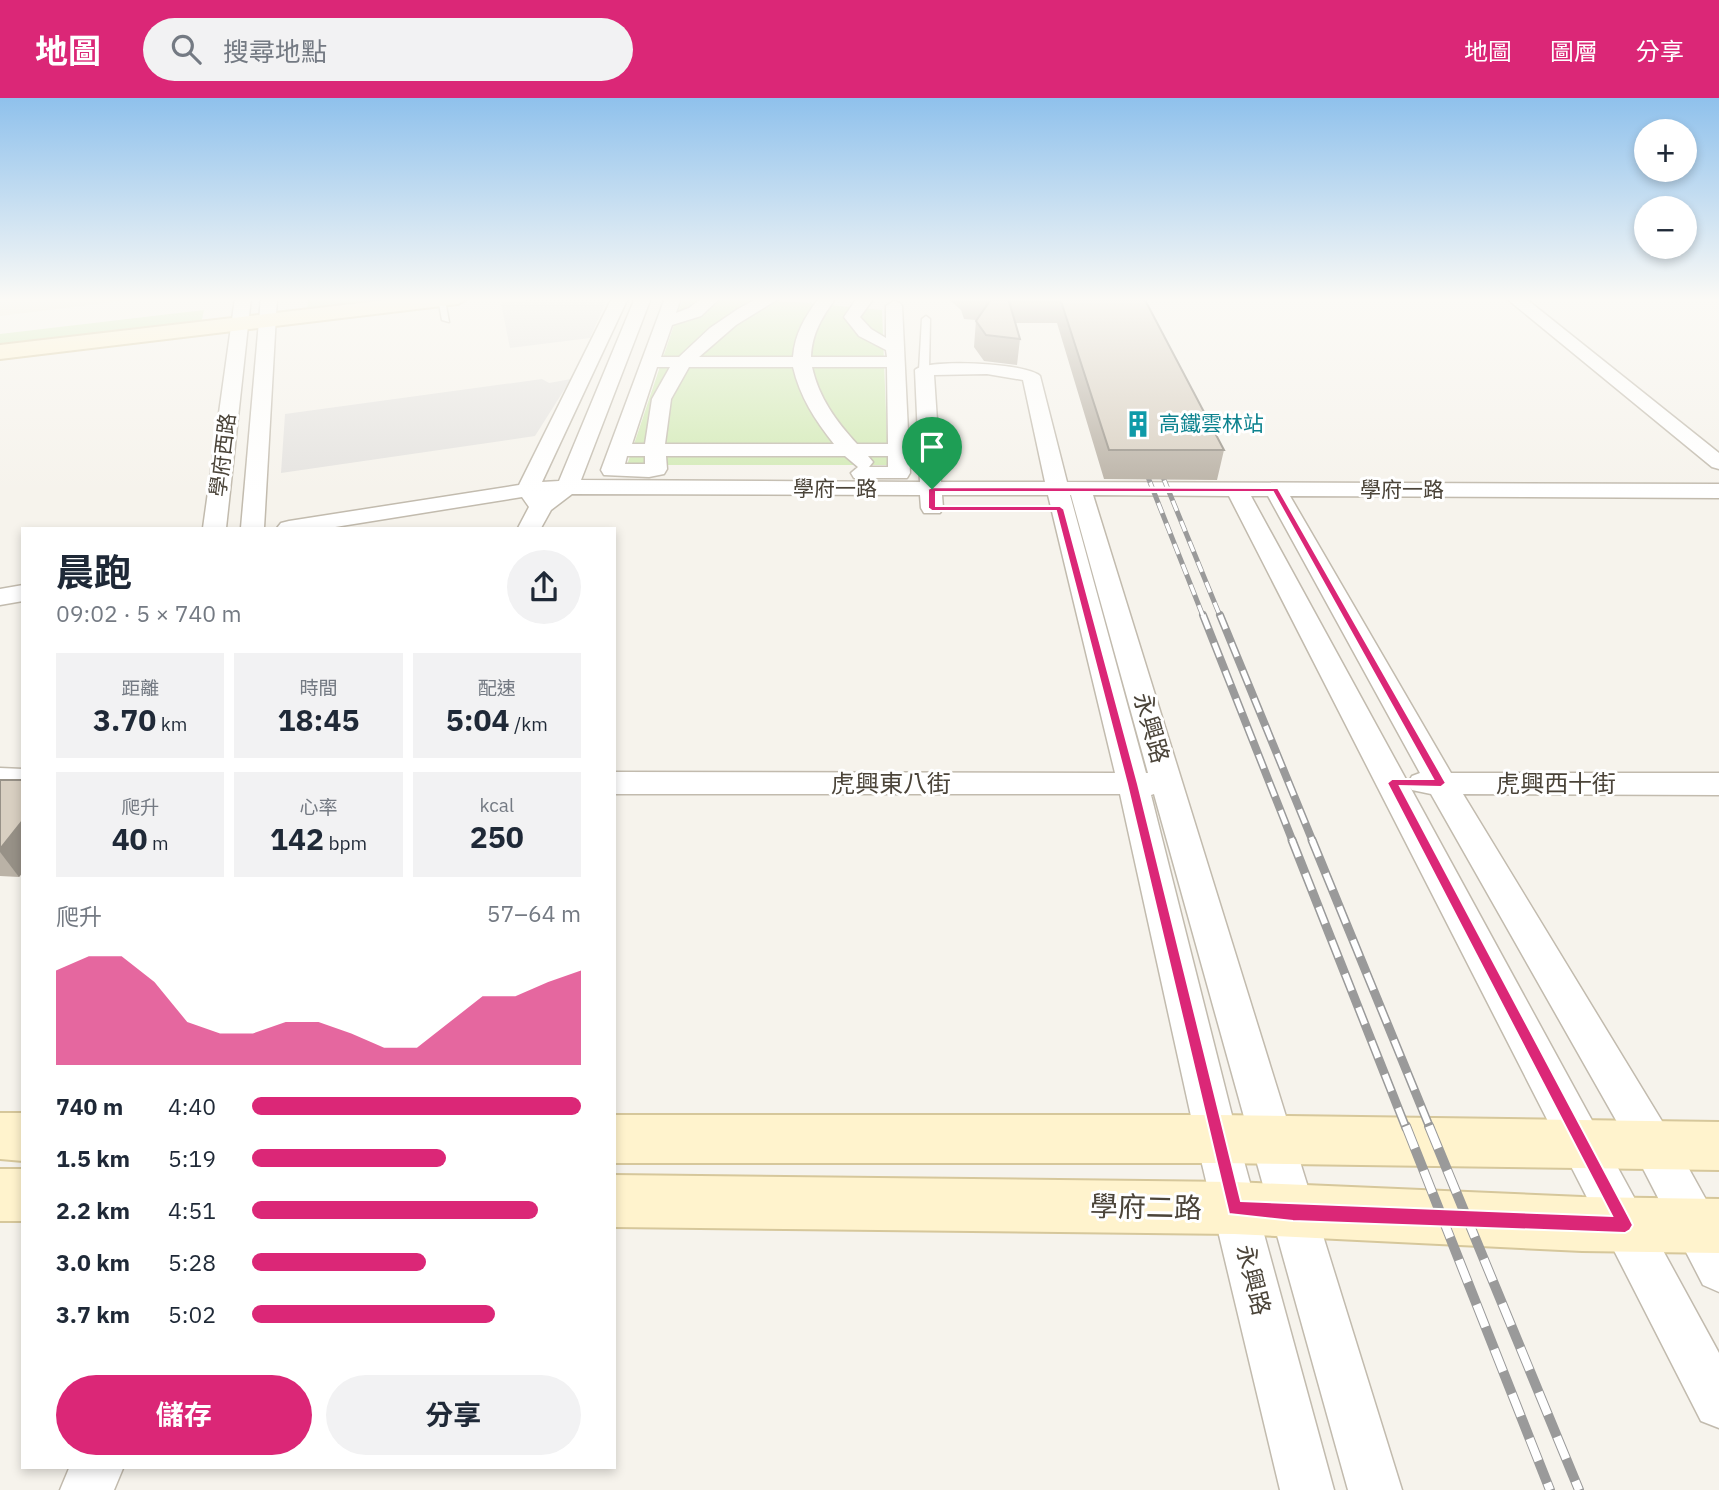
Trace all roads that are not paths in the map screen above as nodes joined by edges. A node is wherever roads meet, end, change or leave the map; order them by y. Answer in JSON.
{"nodes":[{"id":1,"x":801,"y":362,"type":"edge"},
{"id":2,"x":234,"y":363,"type":"edge"},
{"id":3,"x":264,"y":363,"type":"edge"},
{"id":4,"x":592,"y":363,"type":"edge"},
{"id":5,"x":617,"y":363,"type":"edge"},
{"id":6,"x":653,"y":363,"type":"edge"},
{"id":7,"x":686,"y":363,"type":"edge"},
{"id":8,"x":895,"y":363,"type":"edge"},
{"id":9,"x":924,"y":363,"type":"edge"},
{"id":10,"x":1595,"y":363,"type":"edge"},
{"id":11,"x":1620,"y":363,"type":"edge"},
{"id":12,"x":924,"y":370,"type":"junction"},
{"id":13,"x":1719,"y":441,"type":"edge"},
{"id":14,"x":852,"y":450,"type":"junction"},
{"id":15,"x":898,"y":450,"type":"junction"},
{"id":16,"x":655,"y":460,"type":"junction"},
{"id":17,"x":1719,"y":463,"type":"edge"},
{"id":18,"x":873,"y":473,"type":"junction"},
{"id":19,"x":567,"y":487,"type":"junction"},
{"id":20,"x":1719,"y":491,"type":"edge"},
{"id":21,"x":534,"y":498,"type":"junction"},
{"id":22,"x":932,"y":499,"type":"junction"},
{"id":23,"x":1071,"y":499,"type":"junction"},
{"id":24,"x":1261,"y":499,"type":"junction"},
{"id":25,"x":1719,"y":508,"type":"edge"},
{"id":26,"x":214,"y":527,"type":"edge"},
{"id":27,"x":252,"y":527,"type":"edge"},
{"id":28,"x":297,"y":527,"type":"edge"},
{"id":29,"x":404,"y":527,"type":"edge"},
{"id":30,"x":530,"y":527,"type":"edge"},
{"id":31,"x":21,"y":573,"type":"edge"},
{"id":32,"x":0,"y":577,"type":"edge"},
{"id":33,"x":21,"y":593,"type":"edge"},
{"id":34,"x":0,"y":597,"type":"edge"},
{"id":35,"x":0,"y":778,"type":"edge"},
{"id":36,"x":21,"y":779,"type":"edge"},
{"id":37,"x":616,"y":783,"type":"edge"},
{"id":38,"x":1392,"y":783,"type":"junction"},
{"id":39,"x":1441,"y":783,"type":"junction"},
{"id":40,"x":1150,"y":784,"type":"junction"},
{"id":41,"x":1719,"y":784,"type":"edge"},
{"id":42,"x":0,"y":1136,"type":"edge"},
{"id":43,"x":21,"y":1137,"type":"edge"},
{"id":44,"x":616,"y":1139,"type":"edge"},
{"id":45,"x":1217,"y":1139,"type":"junction"},
{"id":46,"x":1273,"y":1142,"type":"junction"},
{"id":47,"x":1583,"y":1142,"type":"junction"},
{"id":48,"x":1653,"y":1145,"type":"junction"},
{"id":49,"x":1719,"y":1146,"type":"edge"},
{"id":50,"x":0,"y":1195,"type":"edge"},
{"id":51,"x":21,"y":1195,"type":"edge"},
{"id":52,"x":616,"y":1201,"type":"edge"},
{"id":53,"x":1234,"y":1208,"type":"junction"},
{"id":54,"x":1293,"y":1213,"type":"junction"},
{"id":55,"x":1625,"y":1225,"type":"junction"},
{"id":56,"x":1711,"y":1240,"type":"edge"},
{"id":57,"x":1719,"y":1403,"type":"edge"},
{"id":58,"x":97,"y":1469,"type":"edge"},
{"id":59,"x":87,"y":1490,"type":"edge"},
{"id":60,"x":1307,"y":1490,"type":"edge"},
{"id":61,"x":1375,"y":1490,"type":"edge"}],
"edges":[{"from":1,"to":14,"type":"street"},
{"from":2,"to":26,"type":"street","name":"學府西路"},
{"from":3,"to":27,"type":"street","name":"學府西路"},
{"from":4,"to":21,"type":"street"},
{"from":5,"to":19,"type":"street"},
{"from":6,"to":16,"type":"street"},
{"from":7,"to":16,"type":"street"},
{"from":8,"to":15,"type":"street"},
{"from":9,"to":12,"type":"lane"},
{"from":10,"to":17,"type":"street"},
{"from":11,"to":13,"type":"street"},
{"from":12,"to":22,"type":"street"},
{"from":12,"to":23,"type":"street","name":"永興路"},
{"from":14,"to":15,"type":"street"},
{"from":14,"to":16,"type":"street"},
{"from":14,"to":18,"type":"street"},
{"from":15,"to":18,"type":"street"},
{"from":16,"to":18,"type":"street"},
{"from":19,"to":21,"type":"street","name":"學府一路"},
{"from":19,"to":22,"type":"street","name":"學府一路"},
{"from":20,"to":24,"type":"street","name":"學府一路"},
{"from":21,"to":22,"type":"street","name":"學府一路"},
{"from":21,"to":28,"type":"street","name":"學府一路"},
{"from":21,"to":29,"type":"street","name":"學府一路"},
{"from":21,"to":30,"type":"street"},
{"from":22,"to":23,"type":"street","name":"學府一路"},
{"from":23,"to":24,"type":"street","name":"學府一路"},
{"from":23,"to":40,"type":"street","name":"永興路"},
{"from":24,"to":25,"type":"street","name":"學府一路"},
{"from":24,"to":38,"type":"street"},
{"from":24,"to":39,"type":"street"},
{"from":31,"to":32,"type":"street"},
{"from":33,"to":34,"type":"street"},
{"from":35,"to":36,"type":"street"},
{"from":37,"to":40,"type":"street","name":"虎興東八街"},
{"from":38,"to":39,"type":"street","name":"虎興西十街"},
{"from":38,"to":47,"type":"street"},
{"from":39,"to":41,"type":"street","name":"虎興西十街"},
{"from":39,"to":48,"type":"street"},
{"from":40,"to":45,"type":"street","name":"永興路"},
{"from":40,"to":46,"type":"street","name":"永興路"},
{"from":42,"to":43,"type":"street"},
{"from":44,"to":45,"type":"street"},
{"from":45,"to":46,"type":"street"},
{"from":45,"to":53,"type":"street","name":"永興路"},
{"from":46,"to":47,"type":"street"},
{"from":46,"to":54,"type":"street","name":"永興路"},
{"from":47,"to":48,"type":"street"},
{"from":47,"to":55,"type":"street"},
{"from":48,"to":49,"type":"street"},
{"from":48,"to":56,"type":"street"},
{"from":50,"to":51,"type":"street"},
{"from":52,"to":53,"type":"street","name":"學府二路"},
{"from":53,"to":54,"type":"street","name":"學府二路"},
{"from":53,"to":60,"type":"street","name":"永興路"},
{"from":54,"to":55,"type":"street","name":"學府二路"},
{"from":54,"to":61,"type":"street","name":"永興路"},
{"from":55,"to":56,"type":"street","name":"學府二路"},
{"from":55,"to":57,"type":"street"},
{"from":58,"to":59,"type":"street"}]}
